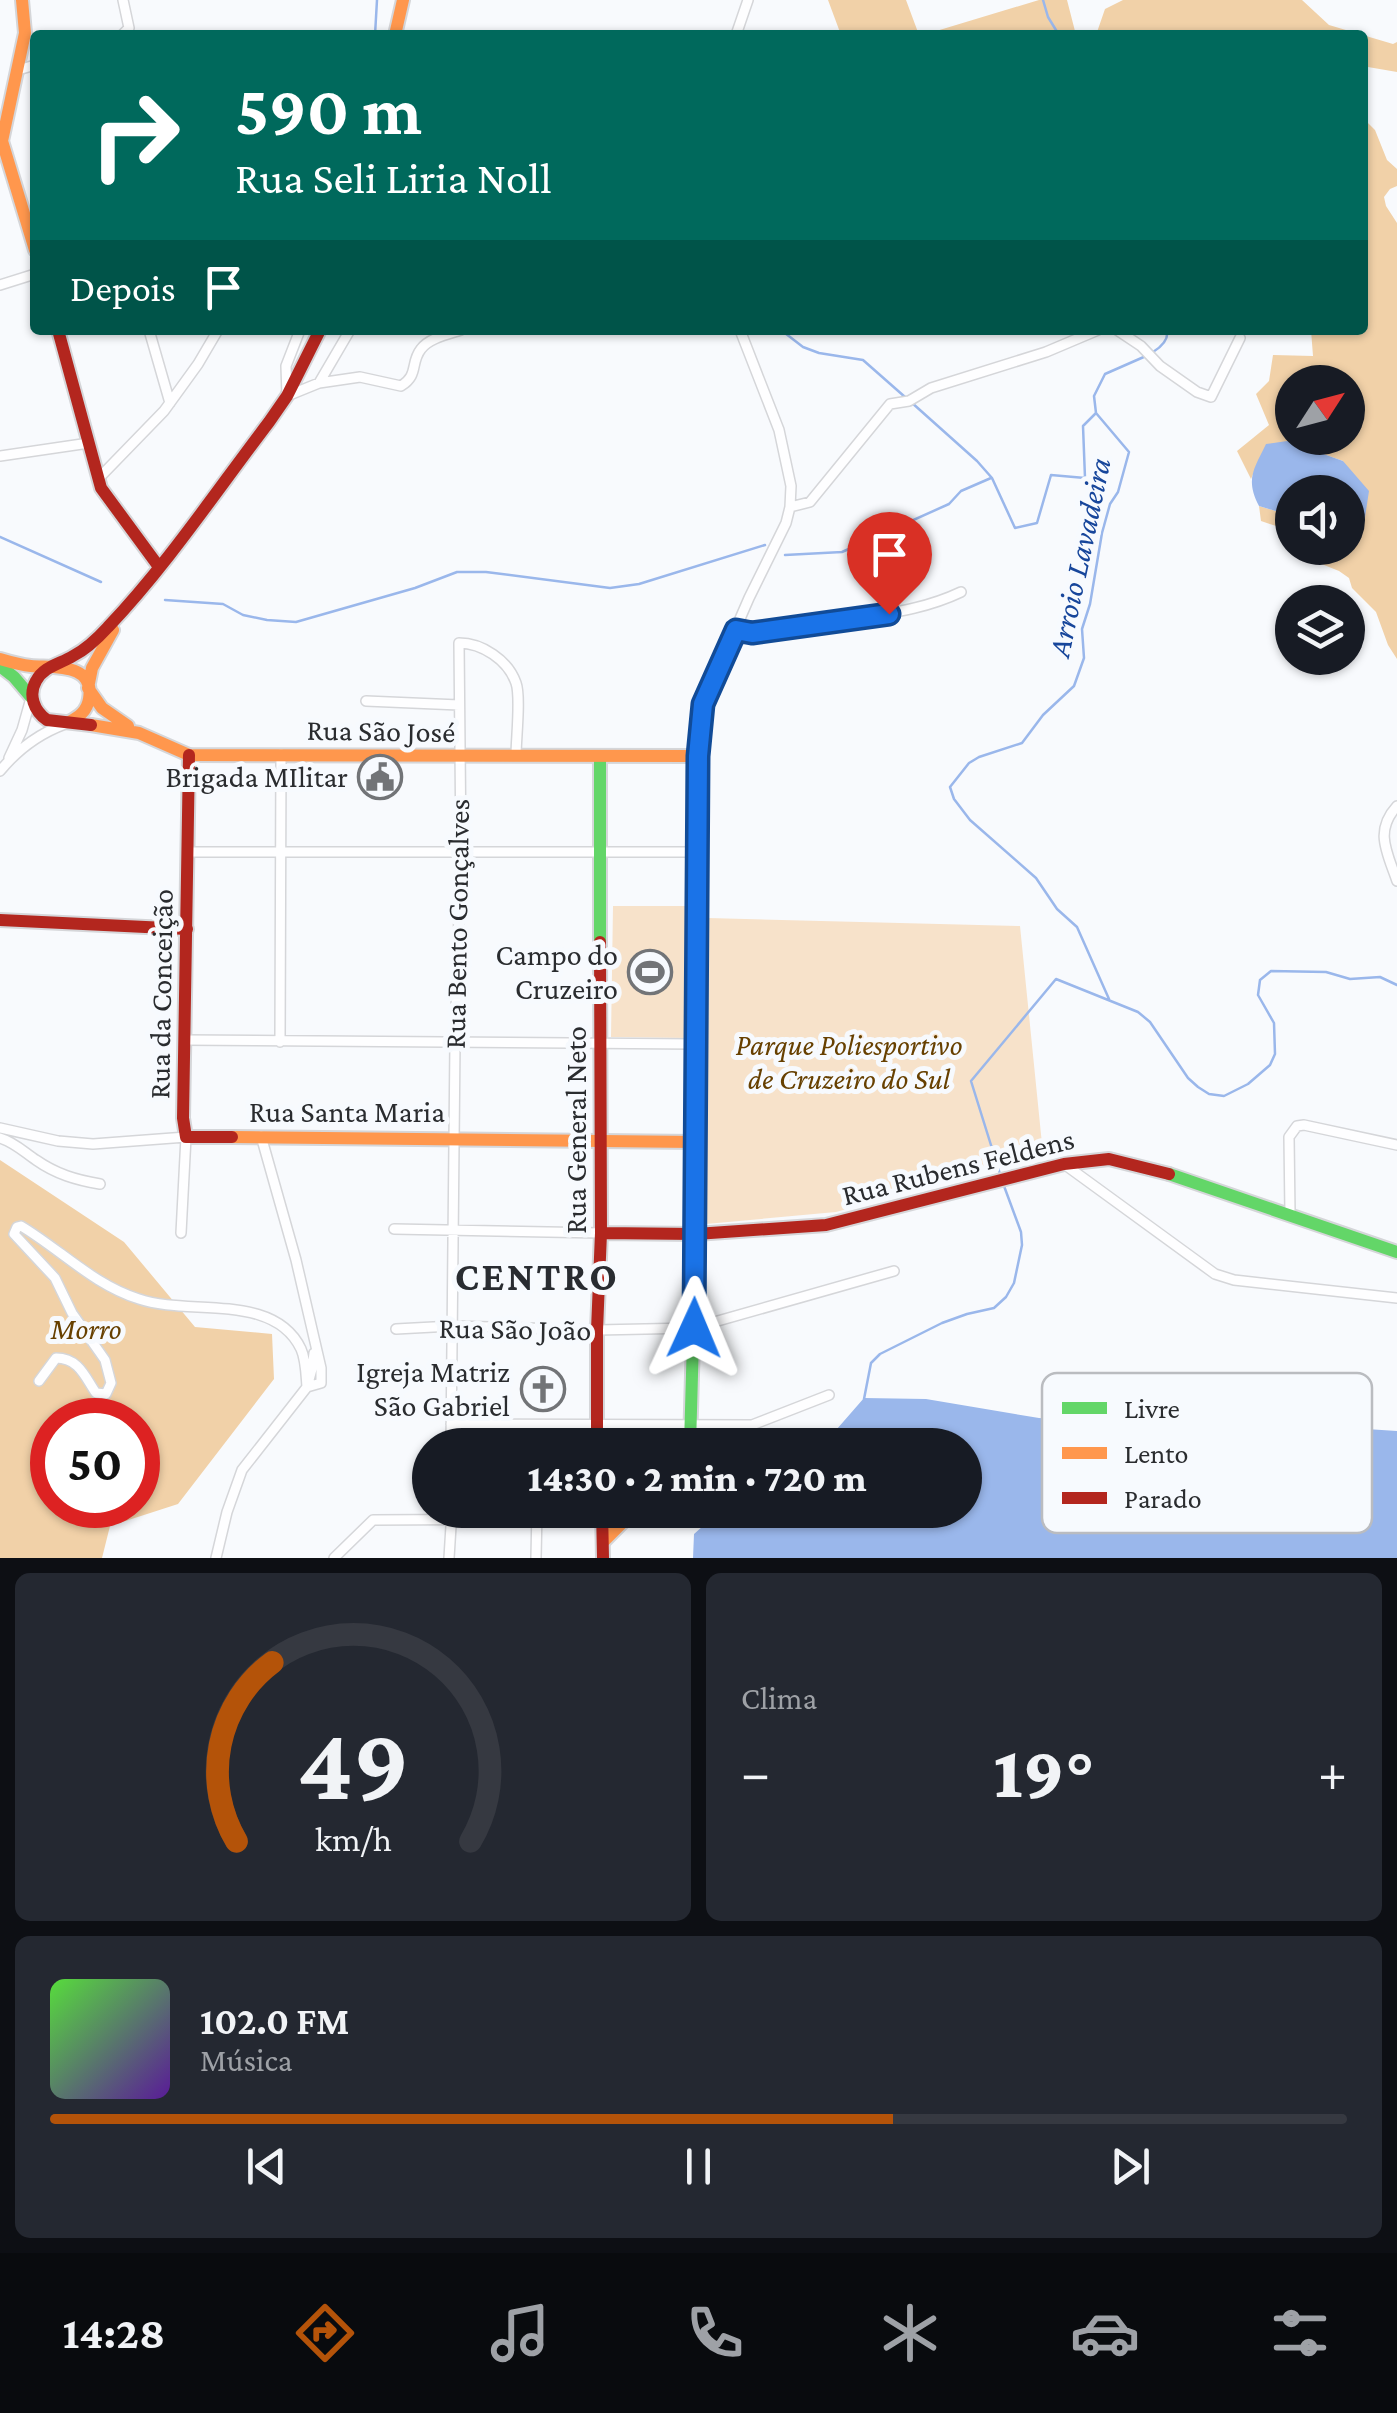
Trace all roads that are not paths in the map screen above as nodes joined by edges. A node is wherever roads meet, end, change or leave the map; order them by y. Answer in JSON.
{"nodes":[{"id":1,"x":22,"y":0,"type":"edge"},
{"id":2,"x":122,"y":0,"type":"edge"},
{"id":3,"x":403,"y":0,"type":"edge"},
{"id":4,"x":748,"y":0,"type":"edge"},
{"id":5,"x":125,"y":30,"type":"edge"},
{"id":6,"x":396,"y":30,"type":"edge"},
{"id":7,"x":738,"y":30,"type":"edge"},
{"id":8,"x":30,"y":66,"type":"edge"},
{"id":9,"x":18,"y":70,"type":"junction"},
{"id":10,"x":0,"y":76,"type":"edge"},
{"id":11,"x":30,"y":233,"type":"edge"},
{"id":12,"x":30,"y":276,"type":"edge"},
{"id":13,"x":0,"y":285,"type":"edge"},
{"id":14,"x":59,"y":335,"type":"edge"},
{"id":15,"x":150,"y":335,"type":"edge"},
{"id":16,"x":215,"y":335,"type":"edge"},
{"id":17,"x":298,"y":335,"type":"edge"},
{"id":18,"x":317,"y":335,"type":"edge"},
{"id":19,"x":347,"y":335,"type":"edge"},
{"id":20,"x":448,"y":335,"type":"edge"},
{"id":21,"x":742,"y":335,"type":"edge"},
{"id":22,"x":1086,"y":335,"type":"edge"},
{"id":23,"x":1124,"y":335,"type":"edge"},
{"id":24,"x":1240,"y":338,"type":"dead end"},
{"id":25,"x":319,"y":384,"type":"junction"},
{"id":26,"x":286,"y":396,"type":"junction"},
{"id":27,"x":170,"y":403,"type":"junction"},
{"id":28,"x":89,"y":443,"type":"junction"},
{"id":29,"x":0,"y":456,"type":"edge"},
{"id":30,"x":98,"y":480,"type":"junction"},
{"id":31,"x":790,"y":507,"type":"junction"},
{"id":32,"x":159,"y":567,"type":"junction"},
{"id":33,"x":961,"y":592,"type":"dead end"},
{"id":34,"x":130,"y":604,"type":"junction"},
{"id":35,"x":736,"y":630,"type":"junction"},
{"id":36,"x":0,"y":663,"type":"edge"},
{"id":37,"x":56,"y":665,"type":"junction"},
{"id":38,"x":88,"y":688,"type":"junction"},
{"id":39,"x":32,"y":697,"type":"junction"},
{"id":40,"x":366,"y":702,"type":"dead end"},
{"id":41,"x":459,"y":705,"type":"junction"},
{"id":42,"x":69,"y":722,"type":"junction"},
{"id":43,"x":139,"y":732,"type":"junction"},
{"id":44,"x":282,"y":754,"type":"junction"},
{"id":45,"x":189,"y":755,"type":"junction"},
{"id":46,"x":459,"y":756,"type":"junction"},
{"id":47,"x":516,"y":756,"type":"junction"},
{"id":48,"x":600,"y":756,"type":"junction"},
{"id":49,"x":698,"y":756,"type":"junction"},
{"id":50,"x":8,"y":761,"type":"junction"},
{"id":51,"x":0,"y":771,"type":"edge"},
{"id":52,"x":1397,"y":806,"type":"edge"},
{"id":53,"x":280,"y":850,"type":"junction"},
{"id":54,"x":599,"y":850,"type":"junction"},
{"id":55,"x":461,"y":851,"type":"junction"},
{"id":56,"x":188,"y":852,"type":"junction"},
{"id":57,"x":697,"y":852,"type":"junction"},
{"id":58,"x":1397,"y":881,"type":"edge"},
{"id":59,"x":0,"y":920,"type":"edge"},
{"id":60,"x":187,"y":929,"type":"junction"},
{"id":61,"x":184,"y":1040,"type":"junction"},
{"id":62,"x":280,"y":1042,"type":"junction"},
{"id":63,"x":454,"y":1042,"type":"junction"},
{"id":64,"x":602,"y":1044,"type":"junction"},
{"id":65,"x":695,"y":1044,"type":"junction"},
{"id":66,"x":0,"y":1128,"type":"edge"},
{"id":67,"x":260,"y":1136,"type":"junction"},
{"id":68,"x":186,"y":1137,"type":"junction"},
{"id":69,"x":0,"y":1138,"type":"edge"},
{"id":70,"x":454,"y":1138,"type":"junction"},
{"id":71,"x":601,"y":1139,"type":"junction"},
{"id":72,"x":695,"y":1142,"type":"junction"},
{"id":73,"x":1397,"y":1145,"type":"edge"},
{"id":74,"x":1064,"y":1164,"type":"junction"},
{"id":75,"x":100,"y":1184,"type":"dead end"},
{"id":76,"x":1290,"y":1214,"type":"junction"},
{"id":77,"x":394,"y":1228,"type":"dead end"},
{"id":78,"x":452,"y":1229,"type":"junction"},
{"id":79,"x":181,"y":1233,"type":"dead end"},
{"id":80,"x":601,"y":1234,"type":"junction"},
{"id":81,"x":696,"y":1234,"type":"junction"},
{"id":82,"x":1397,"y":1252,"type":"edge"},
{"id":83,"x":894,"y":1271,"type":"dead end"},
{"id":84,"x":1397,"y":1298,"type":"edge"},
{"id":85,"x":452,"y":1326,"type":"junction"},
{"id":86,"x":694,"y":1328,"type":"junction"},
{"id":87,"x":396,"y":1329,"type":"dead end"},
{"id":88,"x":596,"y":1330,"type":"junction"},
{"id":89,"x":39,"y":1381,"type":"dead end"},
{"id":90,"x":307,"y":1387,"type":"junction"},
{"id":91,"x":828,"y":1395,"type":"dead end"},
{"id":92,"x":451,"y":1424,"type":"junction"},
{"id":93,"x":692,"y":1424,"type":"junction"},
{"id":94,"x":540,"y":1425,"type":"junction"},
{"id":95,"x":596,"y":1426,"type":"junction"},
{"id":96,"x":451,"y":1428,"type":"edge"},
{"id":97,"x":540,"y":1428,"type":"edge"},
{"id":98,"x":692,"y":1428,"type":"edge"},
{"id":99,"x":412,"y":1518,"type":"edge"},
{"id":100,"x":451,"y":1528,"type":"edge"},
{"id":101,"x":537,"y":1528,"type":"edge"},
{"id":102,"x":603,"y":1528,"type":"edge"},
{"id":103,"x":617,"y":1528,"type":"edge"},
{"id":104,"x":604,"y":1541,"type":"junction"},
{"id":105,"x":216,"y":1558,"type":"edge"},
{"id":106,"x":334,"y":1558,"type":"edge"},
{"id":107,"x":450,"y":1558,"type":"edge"},
{"id":108,"x":536,"y":1558,"type":"edge"},
{"id":109,"x":603,"y":1558,"type":"edge"}],
"edges":[{"from":1,"to":9,"type":"main road"},
{"from":2,"to":5,"type":"street"},
{"from":3,"to":6,"type":"main road"},
{"from":4,"to":7,"type":"street"},
{"from":8,"to":9,"type":"street"},
{"from":9,"to":10,"type":"main road"},
{"from":9,"to":11,"type":"main road"},
{"from":12,"to":13,"type":"street"},
{"from":14,"to":28,"type":"main road"},
{"from":15,"to":27,"type":"street"},
{"from":16,"to":27,"type":"street"},
{"from":17,"to":26,"type":"street"},
{"from":18,"to":26,"type":"main road"},
{"from":19,"to":25,"type":"street"},
{"from":20,"to":25,"type":"street"},
{"from":21,"to":31,"type":"street"},
{"from":22,"to":31,"type":"street"},
{"from":23,"to":24,"type":"street"},
{"from":25,"to":26,"type":"street"},
{"from":26,"to":32,"type":"main road"},
{"from":27,"to":30,"type":"street"},
{"from":28,"to":29,"type":"street"},
{"from":28,"to":30,"type":"main road"},
{"from":30,"to":32,"type":"main road"},
{"from":31,"to":35,"type":"street"},
{"from":32,"to":34,"type":"main road"},
{"from":33,"to":35,"type":"street"},
{"from":34,"to":37,"type":"main road"},
{"from":34,"to":38,"type":"main road"},
{"from":35,"to":49,"type":"street"},
{"from":36,"to":37,"type":"main road"},
{"from":36,"to":39,"type":"main road"},
{"from":37,"to":38,"type":"main road"},
{"from":37,"to":39,"type":"main road"},
{"from":38,"to":42,"type":"main road"},
{"from":38,"to":43,"type":"main road"},
{"from":39,"to":42,"type":"main road"},
{"from":39,"to":50,"type":"street"},
{"from":40,"to":41,"type":"street"},
{"from":41,"to":46,"type":"street","name":"Rua Bento Gonçalves"},
{"from":41,"to":47,"type":"street","name":"Rua Bento Gonçalves"},
{"from":42,"to":43,"type":"main road","name":"Rua São José"},
{"from":42,"to":50,"type":"street"},
{"from":43,"to":45,"type":"main road","name":"Rua São José"},
{"from":44,"to":45,"type":"main road","name":"Rua São José"},
{"from":44,"to":46,"type":"main road","name":"Rua São José"},
{"from":44,"to":53,"type":"street"},
{"from":45,"to":56,"type":"main road","name":"Rua da Conceição"},
{"from":46,"to":47,"type":"main road","name":"Rua São José"},
{"from":46,"to":55,"type":"street","name":"Rua Bento Gonçalves"},
{"from":47,"to":48,"type":"main road","name":"Rua São José"},
{"from":48,"to":49,"type":"main road","name":"Rua São José"},
{"from":48,"to":54,"type":"main road","name":"Rua General Neto"},
{"from":49,"to":57,"type":"main road"},
{"from":50,"to":51,"type":"street"},
{"from":52,"to":58,"type":"street"},
{"from":53,"to":55,"type":"street"},
{"from":53,"to":56,"type":"street"},
{"from":53,"to":62,"type":"street"},
{"from":54,"to":55,"type":"street"},
{"from":54,"to":57,"type":"street"},
{"from":54,"to":64,"type":"main road","name":"Rua General Neto"},
{"from":55,"to":63,"type":"street","name":"Rua Bento Gonçalves"},
{"from":56,"to":60,"type":"main road","name":"Rua da Conceição"},
{"from":57,"to":65,"type":"main road"},
{"from":59,"to":60,"type":"main road"},
{"from":60,"to":61,"type":"main road","name":"Rua da Conceição"},
{"from":61,"to":62,"type":"street"},
{"from":61,"to":68,"type":"main road","name":"Rua da Conceição"},
{"from":62,"to":63,"type":"street"},
{"from":63,"to":64,"type":"street"},
{"from":63,"to":70,"type":"street","name":"Rua Bento Gonçalves"},
{"from":64,"to":65,"type":"street"},
{"from":64,"to":71,"type":"main road","name":"Rua General Neto"},
{"from":65,"to":72,"type":"main road"},
{"from":66,"to":68,"type":"street","name":"Rua Santa Maria"},
{"from":67,"to":68,"type":"main road","name":"Rua Santa Maria"},
{"from":67,"to":70,"type":"main road","name":"Rua Santa Maria"},
{"from":67,"to":90,"type":"street"},
{"from":68,"to":79,"type":"street","name":"Rua da Conceição"},
{"from":69,"to":75,"type":"street"},
{"from":70,"to":71,"type":"main road","name":"Rua Santa Maria"},
{"from":70,"to":78,"type":"street","name":"Rua Bento Gonçalves"},
{"from":71,"to":72,"type":"main road","name":"Rua Santa Maria"},
{"from":71,"to":80,"type":"main road","name":"Rua General Neto"},
{"from":72,"to":81,"type":"main road"},
{"from":73,"to":76,"type":"street"},
{"from":74,"to":76,"type":"main road","name":"Rua Rubens Feldens"},
{"from":74,"to":81,"type":"main road","name":"Rua Rubens Feldens"},
{"from":74,"to":84,"type":"street"},
{"from":76,"to":82,"type":"main road","name":"Rua Rubens Feldens"},
{"from":77,"to":78,"type":"street"},
{"from":78,"to":80,"type":"street"},
{"from":78,"to":85,"type":"street","name":"Rua Bento Gonçalves"},
{"from":80,"to":81,"type":"main road","name":"Rua Rubens Feldens"},
{"from":80,"to":88,"type":"main road","name":"Rua General Neto"},
{"from":81,"to":86,"type":"main road"},
{"from":83,"to":86,"type":"street","name":"Rua São João"},
{"from":85,"to":87,"type":"street","name":"Rua São João"},
{"from":85,"to":88,"type":"street","name":"Rua São João"},
{"from":85,"to":92,"type":"street","name":"Rua Bento Gonçalves"},
{"from":86,"to":88,"type":"street","name":"Rua São João"},
{"from":86,"to":93,"type":"main road"},
{"from":88,"to":95,"type":"main road","name":"Rua General Neto"},
{"from":89,"to":90,"type":"street"},
{"from":90,"to":105,"type":"street"},
{"from":91,"to":93,"type":"street"},
{"from":92,"to":94,"type":"street"},
{"from":92,"to":96,"type":"street","name":"Rua Bento Gonçalves"},
{"from":93,"to":95,"type":"street"},
{"from":93,"to":98,"type":"main road"},
{"from":94,"to":95,"type":"street"},
{"from":94,"to":97,"type":"street"},
{"from":99,"to":106,"type":"street"},
{"from":100,"to":107,"type":"street"},
{"from":101,"to":108,"type":"street"},
{"from":102,"to":104,"type":"main road"},
{"from":103,"to":104,"type":"main road"},
{"from":104,"to":109,"type":"main road"}]}
